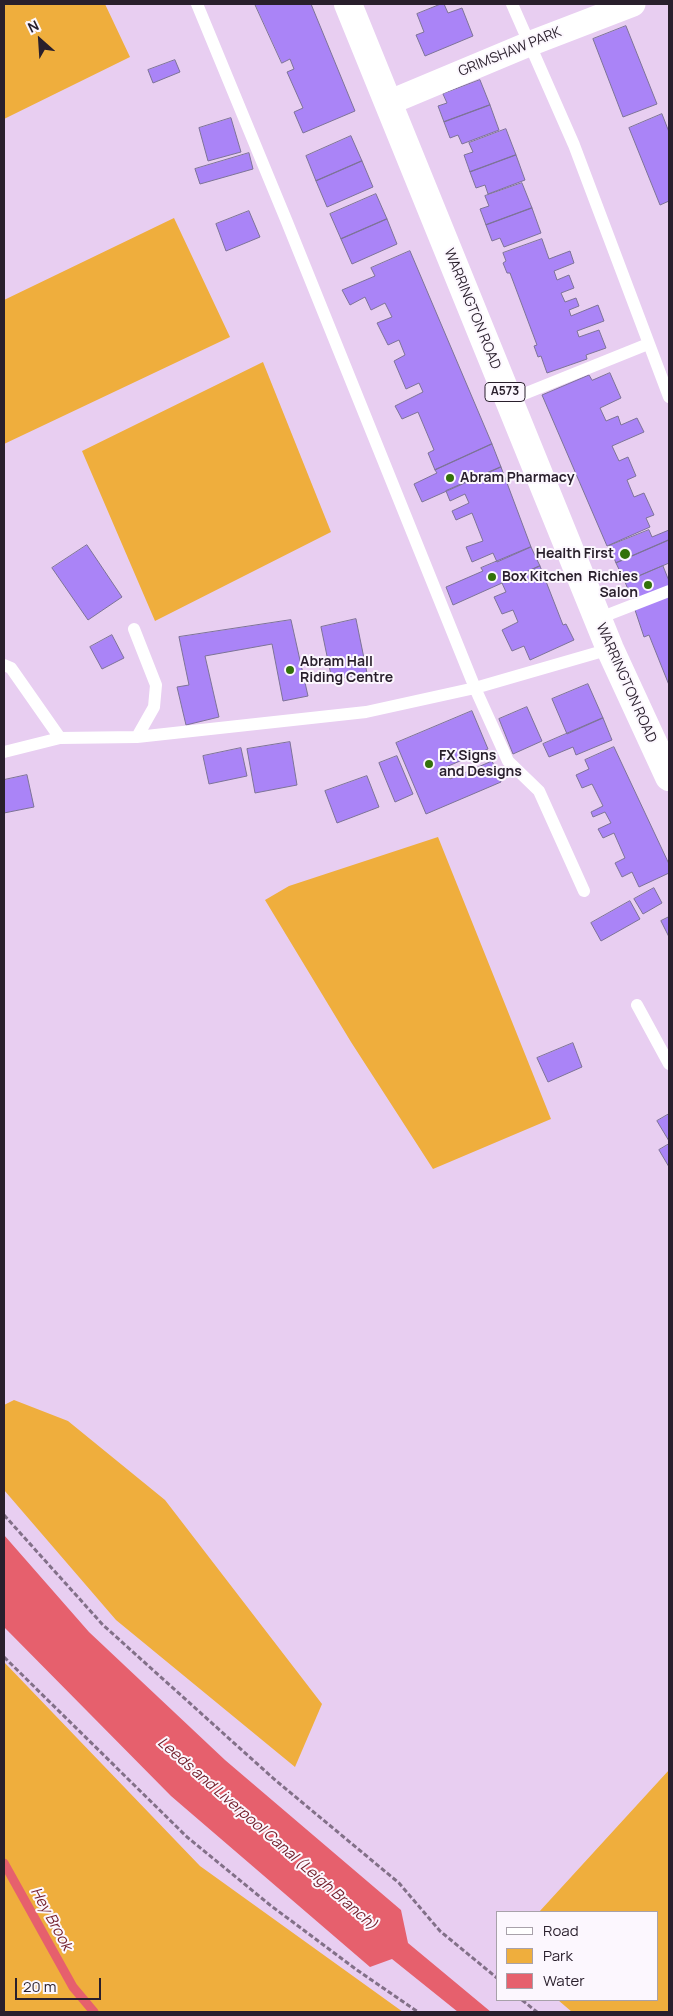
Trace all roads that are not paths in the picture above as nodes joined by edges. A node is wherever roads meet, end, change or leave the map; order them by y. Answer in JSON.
{"nodes":[{"id":1,"x":196,"y":4,"type":"edge"},
{"id":2,"x":348,"y":4,"type":"edge"},
{"id":3,"x":512,"y":4,"type":"edge"},
{"id":4,"x":633,"y":4,"type":"edge"},
{"id":5,"x":529,"y":44,"type":"junction"},
{"id":6,"x":388,"y":103,"type":"junction"},
{"id":7,"x":648,"y":344,"type":"junction"},
{"id":8,"x":669,"y":397,"type":"edge"},
{"id":9,"x":509,"y":400,"type":"junction"},
{"id":10,"x":669,"y":591,"type":"edge"},
{"id":11,"x":597,"y":618,"type":"junction"},
{"id":12,"x":134,"y":629,"type":"dead end"},
{"id":13,"x":610,"y":649,"type":"junction"},
{"id":14,"x":4,"y":664,"type":"edge"},
{"id":15,"x":475,"y":688,"type":"junction"},
{"id":16,"x":60,"y":738,"type":"junction"},
{"id":17,"x":137,"y":738,"type":"junction"},
{"id":18,"x":4,"y":752,"type":"edge"},
{"id":19,"x":669,"y":778,"type":"edge"},
{"id":20,"x":584,"y":891,"type":"dead end"},
{"id":21,"x":637,"y":1004,"type":"dead end"},
{"id":22,"x":667,"y":1056,"type":"edge"}],
"edges":[{"from":1,"to":15,"type":"lane"},
{"from":2,"to":6,"type":"main road","name":"WARRINGTON ROAD","number":"A573"},
{"from":3,"to":5,"type":"lane"},
{"from":4,"to":5,"type":"street","name":"GRIMSHAW PARK"},
{"from":5,"to":6,"type":"street","name":"GRIMSHAW PARK"},
{"from":5,"to":7,"type":"lane"},
{"from":6,"to":9,"type":"main road","name":"WARRINGTON ROAD","number":"A573"},
{"from":7,"to":8,"type":"lane"},
{"from":7,"to":9,"type":"lane"},
{"from":9,"to":11,"type":"main road","name":"WARRINGTON ROAD","number":"A573"},
{"from":10,"to":11,"type":"lane"},
{"from":11,"to":13,"type":"main road","name":"WARRINGTON ROAD","number":"A573"},
{"from":12,"to":17,"type":"lane"},
{"from":13,"to":15,"type":"lane"},
{"from":13,"to":19,"type":"main road","name":"WARRINGTON ROAD","number":"A573"},
{"from":14,"to":16,"type":"lane"},
{"from":15,"to":17,"type":"lane"},
{"from":15,"to":20,"type":"lane"},
{"from":16,"to":17,"type":"lane"},
{"from":16,"to":18,"type":"lane"},
{"from":21,"to":22,"type":"lane"}]}
